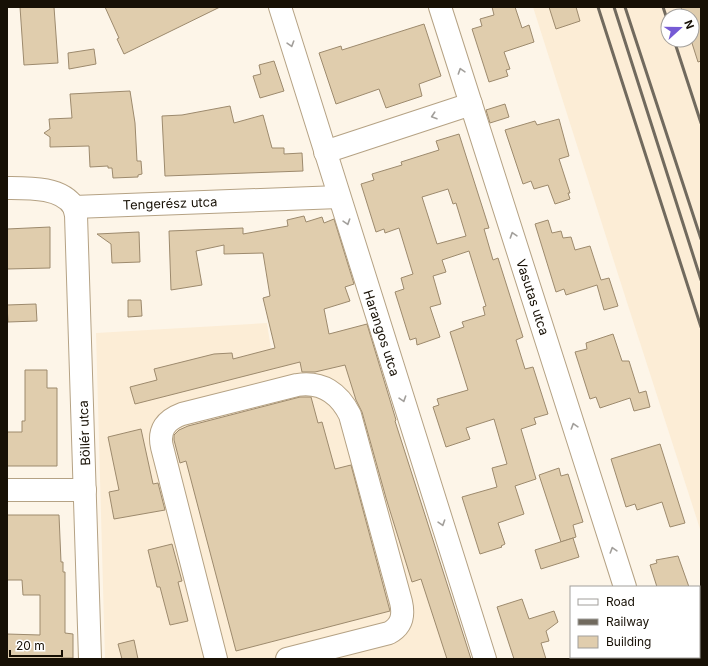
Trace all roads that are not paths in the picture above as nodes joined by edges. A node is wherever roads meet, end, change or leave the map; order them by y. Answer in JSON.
{"nodes":[{"id":1,"x":280,"y":7,"type":"edge"},
{"id":2,"x":440,"y":7,"type":"edge"},
{"id":3,"x":471,"y":104,"type":"junction"},
{"id":4,"x":325,"y":152,"type":"junction"},
{"id":5,"x":7,"y":188,"type":"edge"},
{"id":6,"x":339,"y":197,"type":"junction"},
{"id":7,"x":74,"y":207,"type":"junction"},
{"id":8,"x":7,"y":490,"type":"edge"},
{"id":9,"x":86,"y":490,"type":"junction"},
{"id":10,"x":625,"y":586,"type":"edge"},
{"id":11,"x":90,"y":659,"type":"edge"},
{"id":12,"x":216,"y":659,"type":"edge"},
{"id":13,"x":287,"y":659,"type":"edge"},
{"id":14,"x":485,"y":659,"type":"edge"}],
"edges":[{"from":1,"to":4,"type":"street","name":"Harangos utca","one_way":true},
{"from":3,"to":2,"type":"street","name":"Vasutas utca","one_way":true},
{"from":3,"to":4,"type":"street","one_way":true},
{"from":10,"to":3,"type":"street","name":"Vasutas utca","one_way":true},
{"from":4,"to":6,"type":"street","name":"Harangos utca"},
{"from":5,"to":7,"type":"street"},
{"from":6,"to":7,"type":"street","name":"Tengerész utca"},
{"from":6,"to":14,"type":"street","name":"Harangos utca","one_way":true},
{"from":7,"to":9,"type":"street","name":"Böllér utca"},
{"from":8,"to":9,"type":"street"},
{"from":9,"to":11,"type":"street","name":"Böllér utca"},
{"from":12,"to":13,"type":"street"}]}
